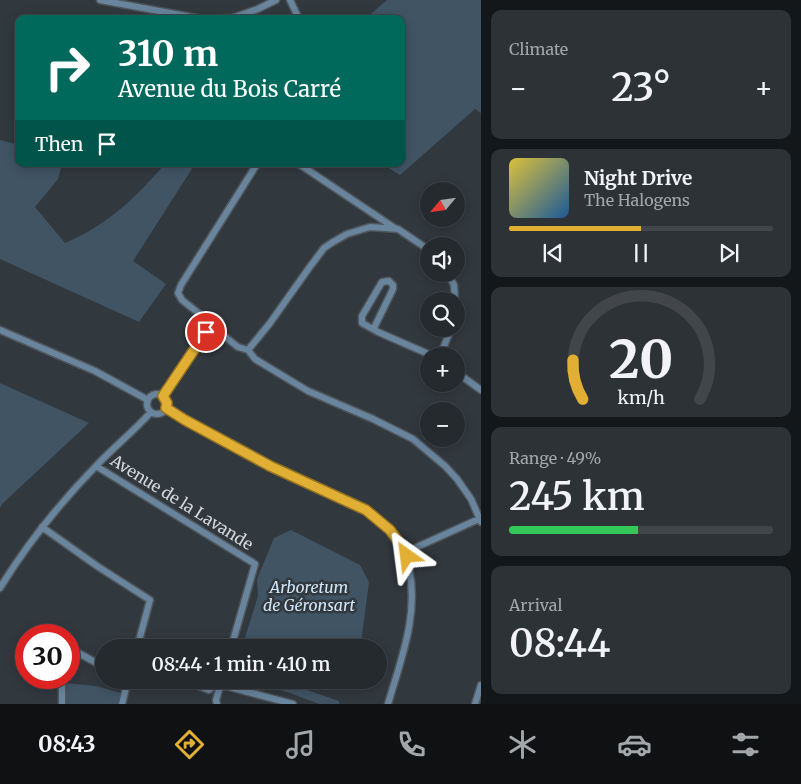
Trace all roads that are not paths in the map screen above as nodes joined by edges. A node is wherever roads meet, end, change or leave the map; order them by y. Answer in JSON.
{"nodes":[{"id":1,"x":100,"y":0,"type":"edge"},
{"id":2,"x":276,"y":0,"type":"edge"},
{"id":3,"x":290,"y":0,"type":"edge"},
{"id":4,"x":181,"y":15,"type":"edge"},
{"id":5,"x":242,"y":15,"type":"edge"},
{"id":6,"x":297,"y":15,"type":"edge"},
{"id":7,"x":255,"y":167,"type":"edge"},
{"id":8,"x":304,"y":167,"type":"edge"},
{"id":9,"x":374,"y":214,"type":"junction"},
{"id":10,"x":370,"y":227,"type":"junction"},
{"id":11,"x":398,"y":229,"type":"junction"},
{"id":12,"x":420,"y":244,"type":"edge"},
{"id":13,"x":206,"y":319,"type":"junction"},
{"id":14,"x":374,"y":328,"type":"junction"},
{"id":15,"x":0,"y":330,"type":"edge"},
{"id":16,"x":206,"y":332,"type":"junction"},
{"id":17,"x":219,"y":332,"type":"junction"},
{"id":18,"x":248,"y":350,"type":"junction"},
{"id":19,"x":420,"y":350,"type":"edge"},
{"id":20,"x":465,"y":378,"type":"edge"},
{"id":21,"x":481,"y":390,"type":"edge"},
{"id":22,"x":163,"y":396,"type":"junction"},
{"id":23,"x":148,"y":400,"type":"junction"},
{"id":24,"x":166,"y":408,"type":"junction"},
{"id":25,"x":151,"y":412,"type":"junction"},
{"id":26,"x":96,"y":466,"type":"junction"},
{"id":27,"x":480,"y":520,"type":"edge"},
{"id":28,"x":42,"y":527,"type":"junction"},
{"id":29,"x":406,"y":552,"type":"junction"},
{"id":30,"x":0,"y":588,"type":"edge"},
{"id":31,"x":139,"y":639,"type":"edge"},
{"id":32,"x":234,"y":639,"type":"edge"},
{"id":33,"x":80,"y":652,"type":"edge"},
{"id":34,"x":95,"y":661,"type":"edge"},
{"id":35,"x":481,"y":685,"type":"edge"},
{"id":36,"x":62,"y":689,"type":"edge"},
{"id":37,"x":126,"y":689,"type":"edge"},
{"id":38,"x":217,"y":689,"type":"edge"},
{"id":39,"x":239,"y":689,"type":"edge"},
{"id":40,"x":215,"y":703,"type":"edge"},
{"id":41,"x":62,"y":704,"type":"edge"},
{"id":42,"x":122,"y":704,"type":"edge"},
{"id":43,"x":293,"y":704,"type":"edge"},
{"id":44,"x":388,"y":704,"type":"edge"},
{"id":45,"x":476,"y":704,"type":"edge"}],
"edges":[{"from":1,"to":4,"type":"street"},
{"from":2,"to":5,"type":"street"},
{"from":3,"to":6,"type":"street"},
{"from":7,"to":13,"type":"street"},
{"from":8,"to":9,"type":"street"},
{"from":9,"to":10,"type":"street"},
{"from":9,"to":11,"type":"street"},
{"from":10,"to":11,"type":"street"},
{"from":10,"to":18,"type":"street"},
{"from":11,"to":12,"type":"street"},
{"from":13,"to":16,"type":"street"},
{"from":13,"to":17,"type":"street"},
{"from":14,"to":14,"type":"street"},
{"from":14,"to":19,"type":"street"},
{"from":15,"to":23,"type":"street"},
{"from":16,"to":17,"type":"street"},
{"from":16,"to":22,"type":"street"},
{"from":17,"to":18,"type":"street"},
{"from":18,"to":27,"type":"street"},
{"from":20,"to":21,"type":"street"},
{"from":22,"to":23,"type":"street"},
{"from":22,"to":24,"type":"street"},
{"from":23,"to":25,"type":"street"},
{"from":24,"to":25,"type":"street"},
{"from":24,"to":29,"type":"street"},
{"from":25,"to":26,"type":"street"},
{"from":26,"to":28,"type":"street"},
{"from":26,"to":32,"type":"street","name":"Avenue de la Lavande"},
{"from":27,"to":29,"type":"street"},
{"from":28,"to":30,"type":"street"},
{"from":28,"to":31,"type":"street"},
{"from":29,"to":44,"type":"street"},
{"from":33,"to":34,"type":"street"},
{"from":35,"to":45,"type":"street"},
{"from":36,"to":41,"type":"street"},
{"from":37,"to":42,"type":"street"},
{"from":38,"to":40,"type":"street"},
{"from":39,"to":43,"type":"street"}]}
